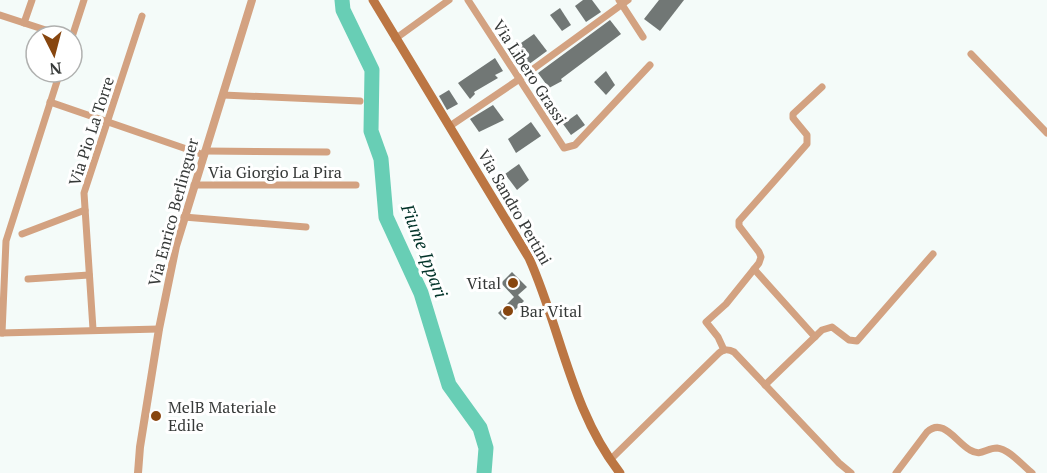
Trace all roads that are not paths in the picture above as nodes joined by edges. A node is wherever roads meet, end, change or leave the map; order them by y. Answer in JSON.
{"nodes":[{"id":1,"x":32,"y":0,"type":"edge"},
{"id":2,"x":84,"y":0,"type":"edge"},
{"id":3,"x":252,"y":0,"type":"edge"},
{"id":4,"x":373,"y":0,"type":"edge"},
{"id":5,"x":449,"y":0,"type":"edge"},
{"id":6,"x":468,"y":0,"type":"edge"},
{"id":7,"x":623,"y":2,"type":"edge"},
{"id":8,"x":0,"y":15,"type":"edge"},
{"id":9,"x":142,"y":16,"type":"dead end"},
{"id":10,"x":24,"y":23,"type":"junction"},
{"id":11,"x":27,"y":24,"type":"edge"},
{"id":12,"x":76,"y":24,"type":"edge"},
{"id":13,"x":643,"y":37,"type":"dead end"},
{"id":14,"x":395,"y":39,"type":"junction"},
{"id":15,"x":971,"y":54,"type":"dead end"},
{"id":16,"x":650,"y":65,"type":"dead end"},
{"id":17,"x":518,"y":80,"type":"junction"},
{"id":18,"x":56,"y":84,"type":"edge"},
{"id":19,"x":822,"y":87,"type":"dead end"},
{"id":20,"x":223,"y":95,"type":"junction"},
{"id":21,"x":360,"y":100,"type":"dead end"},
{"id":22,"x":50,"y":102,"type":"junction"},
{"id":23,"x":108,"y":122,"type":"junction"},
{"id":24,"x":450,"y":126,"type":"junction"},
{"id":25,"x":1047,"y":134,"type":"edge"},
{"id":26,"x":327,"y":152,"type":"dead end"},
{"id":27,"x":205,"y":153,"type":"junction"},
{"id":28,"x":194,"y":185,"type":"junction"},
{"id":29,"x":356,"y":185,"type":"dead end"},
{"id":30,"x":85,"y":210,"type":"junction"},
{"id":31,"x":184,"y":218,"type":"junction"},
{"id":32,"x":306,"y":227,"type":"dead end"},
{"id":33,"x":22,"y":234,"type":"dead end"},
{"id":34,"x":933,"y":254,"type":"dead end"},
{"id":35,"x":754,"y":269,"type":"junction"},
{"id":36,"x":89,"y":275,"type":"junction"},
{"id":37,"x":28,"y":279,"type":"dead end"},
{"id":38,"x":93,"y":329,"type":"junction"},
{"id":39,"x":159,"y":329,"type":"junction"},
{"id":40,"x":1,"y":333,"type":"edge"},
{"id":41,"x":815,"y":337,"type":"junction"},
{"id":42,"x":724,"y":350,"type":"junction"},
{"id":43,"x":765,"y":385,"type":"junction"},
{"id":44,"x":610,"y":460,"type":"junction"},
{"id":45,"x":138,"y":473,"type":"edge"},
{"id":46,"x":620,"y":473,"type":"edge"},
{"id":47,"x":851,"y":473,"type":"edge"},
{"id":48,"x":896,"y":473,"type":"edge"},
{"id":49,"x":1032,"y":473,"type":"edge"}],
"edges":[{"from":1,"to":10,"type":"street"},
{"from":2,"to":12,"type":"street"},
{"from":3,"to":20,"type":"street","name":"Via Enrico Berlinguer"},
{"from":4,"to":14,"type":"main road","name":"Via Sandro Pertini"},
{"from":5,"to":14,"type":"street"},
{"from":6,"to":17,"type":"street","name":"Via Libero Grassi"},
{"from":7,"to":13,"type":"street"},
{"from":7,"to":17,"type":"street"},
{"from":8,"to":10,"type":"street"},
{"from":9,"to":23,"type":"street","name":"Via Pio La Torre"},
{"from":10,"to":11,"type":"street"},
{"from":14,"to":24,"type":"main road","name":"Via Sandro Pertini"},
{"from":15,"to":25,"type":"street"},
{"from":16,"to":17,"type":"street","name":"Via Libero Grassi"},
{"from":17,"to":24,"type":"street"},
{"from":18,"to":22,"type":"street"},
{"from":19,"to":35,"type":"street"},
{"from":20,"to":21,"type":"street"},
{"from":20,"to":27,"type":"street","name":"Via Enrico Berlinguer"},
{"from":22,"to":23,"type":"street"},
{"from":22,"to":40,"type":"street"},
{"from":23,"to":27,"type":"street"},
{"from":23,"to":30,"type":"street","name":"Via Pio La Torre"},
{"from":24,"to":44,"type":"main road","name":"Via Sandro Pertini"},
{"from":26,"to":27,"type":"street"},
{"from":27,"to":28,"type":"street","name":"Via Enrico Berlinguer"},
{"from":28,"to":29,"type":"street","name":"Via Giorgio La Pira"},
{"from":28,"to":31,"type":"street","name":"Via Enrico Berlinguer"},
{"from":30,"to":33,"type":"street"},
{"from":30,"to":36,"type":"street","name":"Via Pio La Torre"},
{"from":31,"to":32,"type":"street"},
{"from":31,"to":39,"type":"street","name":"Via Enrico Berlinguer"},
{"from":34,"to":41,"type":"street"},
{"from":35,"to":41,"type":"street"},
{"from":35,"to":42,"type":"street"},
{"from":36,"to":37,"type":"street"},
{"from":36,"to":38,"type":"street","name":"Via Pio La Torre"},
{"from":38,"to":39,"type":"street"},
{"from":38,"to":40,"type":"street"},
{"from":39,"to":45,"type":"street","name":"Via Enrico Berlinguer"},
{"from":41,"to":43,"type":"street"},
{"from":42,"to":43,"type":"street"},
{"from":42,"to":44,"type":"street"},
{"from":43,"to":47,"type":"street"},
{"from":44,"to":46,"type":"main road","name":"Via Sandro Pertini"},
{"from":48,"to":49,"type":"street"}]}
